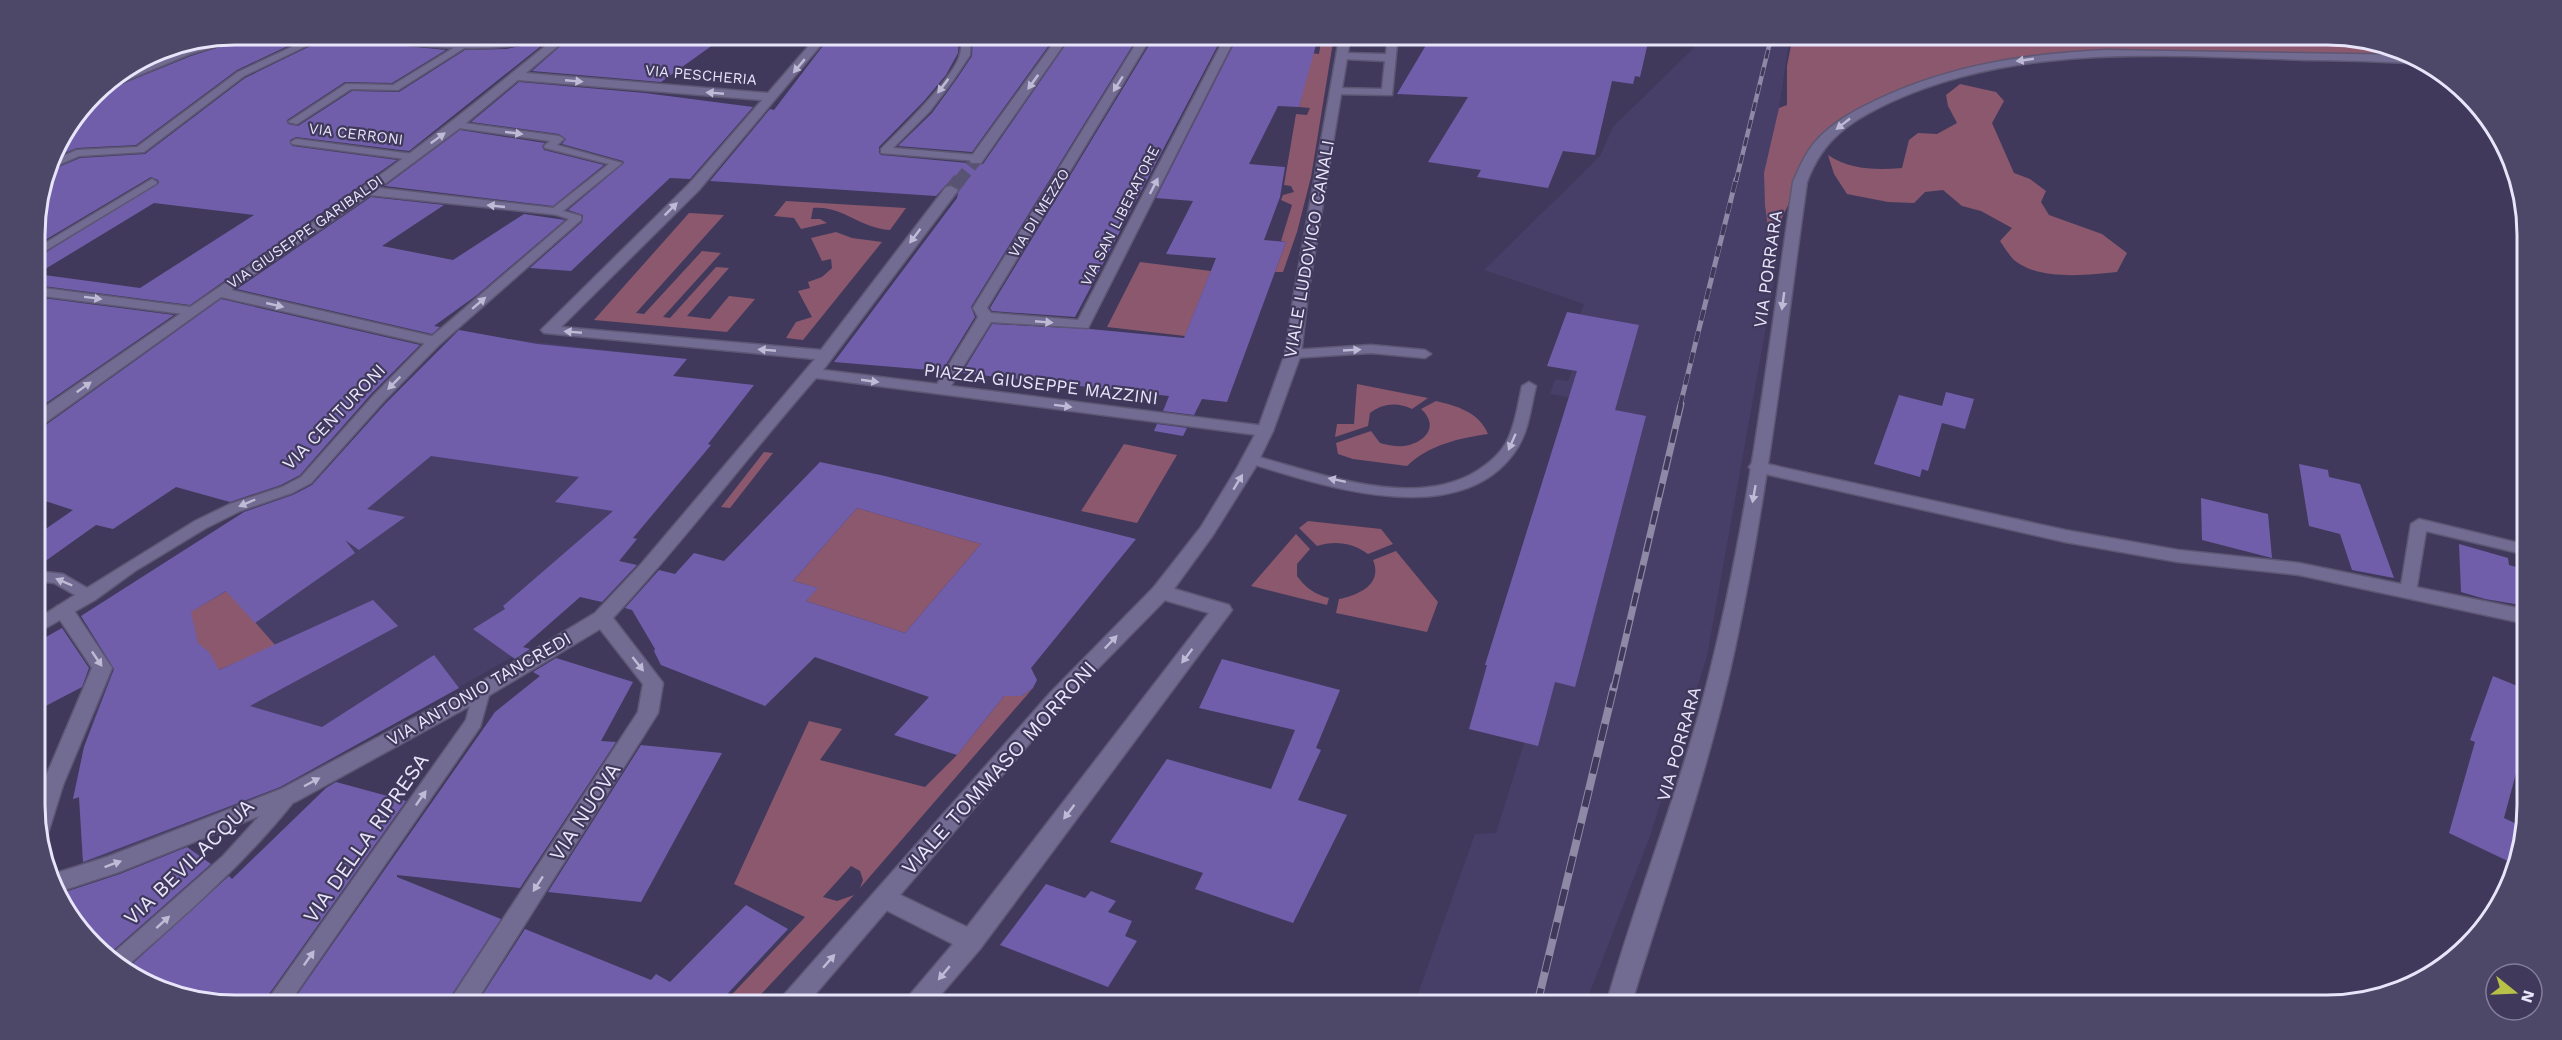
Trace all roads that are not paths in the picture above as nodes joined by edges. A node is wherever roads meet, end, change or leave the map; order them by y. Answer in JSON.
{"nodes":[{"id":1,"x":304,"y":45,"type":"edge"},
{"id":2,"x":463,"y":45,"type":"edge"},
{"id":3,"x":554,"y":45,"type":"edge"},
{"id":4,"x":816,"y":45,"type":"edge"},
{"id":5,"x":965,"y":45,"type":"edge"},
{"id":6,"x":1058,"y":45,"type":"edge"},
{"id":7,"x":1141,"y":45,"type":"edge"},
{"id":8,"x":1226,"y":45,"type":"edge"},
{"id":9,"x":1345,"y":45,"type":"edge"},
{"id":10,"x":1393,"y":45,"type":"edge"},
{"id":11,"x":199,"y":49,"type":"edge"},
{"id":12,"x":187,"y":52,"type":"junction"},
{"id":13,"x":181,"y":53,"type":"edge"},
{"id":14,"x":1344,"y":56,"type":"junction"},
{"id":15,"x":1392,"y":58,"type":"junction"},
{"id":16,"x":2396,"y":59,"type":"edge"},
{"id":17,"x":518,"y":74,"type":"junction"},
{"id":18,"x":129,"y":77,"type":"edge"},
{"id":19,"x":1337,"y":92,"type":"junction"},
{"id":20,"x":773,"y":97,"type":"junction"},
{"id":21,"x":293,"y":122,"type":"dead end"},
{"id":22,"x":456,"y":125,"type":"junction"},
{"id":23,"x":296,"y":142,"type":"dead end"},
{"id":24,"x":413,"y":157,"type":"junction"},
{"id":25,"x":976,"y":159,"type":"joint"},
{"id":26,"x":59,"y":162,"type":"edge"},
{"id":27,"x":152,"y":182,"type":"dead end"},
{"id":28,"x":951,"y":190,"type":"tunnel mouth"},
{"id":29,"x":367,"y":191,"type":"junction"},
{"id":30,"x":554,"y":212,"type":"junction"},
{"id":31,"x":45,"y":248,"type":"edge"},
{"id":32,"x":45,"y":292,"type":"edge"},
{"id":33,"x":218,"y":292,"type":"junction"},
{"id":34,"x":191,"y":311,"type":"junction"},
{"id":35,"x":986,"y":317,"type":"junction"},
{"id":36,"x":435,"y":341,"type":"junction"},
{"id":37,"x":1293,"y":354,"type":"junction"},
{"id":38,"x":1425,"y":354,"type":"dead end"},
{"id":39,"x":825,"y":355,"type":"junction"},
{"id":40,"x":812,"y":373,"type":"junction"},
{"id":41,"x":1529,"y":386,"type":"dead end"},
{"id":42,"x":941,"y":390,"type":"junction"},
{"id":43,"x":45,"y":415,"type":"edge"},
{"id":44,"x":1265,"y":431,"type":"junction"},
{"id":45,"x":1251,"y":459,"type":"junction"},
{"id":46,"x":1758,"y":467,"type":"junction"},
{"id":47,"x":1207,"y":531,"type":"joint"},
{"id":48,"x":2517,"y":548,"type":"edge"},
{"id":49,"x":45,"y":577,"type":"edge"},
{"id":50,"x":1161,"y":592,"type":"junction"},
{"id":51,"x":2408,"y":592,"type":"junction"},
{"id":52,"x":89,"y":596,"type":"junction"},
{"id":53,"x":64,"y":611,"type":"junction"},
{"id":54,"x":2517,"y":616,"type":"edge"},
{"id":55,"x":602,"y":618,"type":"junction"},
{"id":56,"x":45,"y":622,"type":"edge"},
{"id":57,"x":481,"y":691,"type":"junction"},
{"id":58,"x":289,"y":795,"type":"junction"},
{"id":59,"x":45,"y":807,"type":"edge"},
{"id":60,"x":61,"y":881,"type":"edge"},
{"id":61,"x":884,"y":898,"type":"junction"},
{"id":62,"x":971,"y":941,"type":"junction"},
{"id":63,"x":121,"y":957,"type":"edge"},
{"id":64,"x":283,"y":995,"type":"edge"},
{"id":65,"x":466,"y":995,"type":"edge"},
{"id":66,"x":800,"y":995,"type":"edge"},
{"id":67,"x":925,"y":995,"type":"edge"},
{"id":68,"x":1621,"y":995,"type":"edge"}],
"edges":[{"from":1,"to":26,"type":"lane"},
{"from":2,"to":21,"type":"lane"},
{"from":3,"to":17,"type":"street","name":"VIA GIUSEPPE GARIBALDI"},
{"from":4,"to":20,"type":"street","one_way":true},
{"from":5,"to":25,"type":"lane","one_way":true},
{"from":6,"to":25,"type":"street","one_way":true},
{"from":7,"to":35,"type":"street","name":"VIA DI MEZZO","one_way":true},
{"from":35,"to":8,"type":"street","name":"VIA SAN LIBERATORE","one_way":true},
{"from":9,"to":14,"type":"street","name":"VIALE LUDOVICO CANALI"},
{"from":10,"to":15,"type":"street"},
{"from":11,"to":12,"type":"lane"},
{"from":12,"to":13,"type":"lane"},
{"from":12,"to":18,"type":"lane"},
{"from":14,"to":15,"type":"street"},
{"from":14,"to":19,"type":"street","name":"VIALE LUDOVICO CANALI"},
{"from":15,"to":19,"type":"street"},
{"from":16,"to":46,"type":"street","name":"VIA PORRARA","one_way":true},
{"from":17,"to":20,"type":"street","name":"VIA PESCHERIA"},
{"from":17,"to":22,"type":"street","name":"VIA GIUSEPPE GARIBALDI"},
{"from":19,"to":37,"type":"street","name":"VIALE LUDOVICO CANALI"},
{"from":39,"to":20,"type":"street","name":"VIA PESCHERIA","one_way":true},
{"from":24,"to":22,"type":"street","name":"VIA GIUSEPPE GARIBALDI","one_way":true},
{"from":22,"to":30,"type":"lane","one_way":true},
{"from":23,"to":24,"type":"lane","name":"VIA CERRONI"},
{"from":24,"to":29,"type":"street","name":"VIA GIUSEPPE GARIBALDI"},
{"from":27,"to":31,"type":"lane"},
{"from":28,"to":39,"type":"street","name":"VIA ANTONIO TANCREDI","one_way":true},
{"from":30,"to":29,"type":"street","one_way":true},
{"from":29,"to":33,"type":"street","name":"VIA GIUSEPPE GARIBALDI"},
{"from":36,"to":30,"type":"lane","name":"VIA CENTURONI","one_way":true},
{"from":32,"to":34,"type":"lane","one_way":true},
{"from":33,"to":34,"type":"street","name":"VIA GIUSEPPE GARIBALDI"},
{"from":33,"to":36,"type":"street","one_way":true},
{"from":43,"to":34,"type":"street","name":"VIA GIUSEPPE GARIBALDI","one_way":true},
{"from":35,"to":42,"type":"street","name":"VIA DI MEZZO"},
{"from":36,"to":52,"type":"lane","name":"VIA CENTURONI","one_way":true},
{"from":37,"to":38,"type":"lane","one_way":true},
{"from":37,"to":44,"type":"street","name":"VIALE LUDOVICO CANALI"},
{"from":39,"to":40,"type":"street","name":"VIA ANTONIO TANCREDI"},
{"from":40,"to":42,"type":"street","name":"PIAZZA GIUSEPPE MAZZINI","one_way":true},
{"from":40,"to":55,"type":"street","name":"VIA ANTONIO TANCREDI"},
{"from":41,"to":45,"type":"lane","one_way":true},
{"from":42,"to":44,"type":"street","name":"PIAZZA GIUSEPPE MAZZINI","one_way":true},
{"from":44,"to":45,"type":"street","name":"VIALE LUDOVICO CANALI"},
{"from":47,"to":45,"type":"street","name":"VIALE LUDOVICO CANALI","one_way":true},
{"from":46,"to":51,"type":"street"},
{"from":46,"to":68,"type":"street","name":"VIA PORRARA","one_way":true},
{"from":47,"to":50,"type":"street","name":"VIALE TOMMASO MORRONI"},
{"from":48,"to":51,"type":"lane"},
{"from":52,"to":49,"type":"lane","one_way":true},
{"from":61,"to":50,"type":"street","name":"VIALE TOMMASO MORRONI","one_way":true},
{"from":50,"to":62,"type":"street","one_way":true},
{"from":51,"to":54,"type":"street"},
{"from":52,"to":53,"type":"lane","name":"VIA CENTURONI"},
{"from":53,"to":56,"type":"lane","name":"VIA CENTURONI"},
{"from":53,"to":59,"type":"street","one_way":true},
{"from":55,"to":57,"type":"street","name":"VIA ANTONIO TANCREDI"},
{"from":55,"to":65,"type":"street","name":"VIA NUOVA","one_way":true},
{"from":58,"to":57,"type":"street","name":"VIA ANTONIO TANCREDI","one_way":true},
{"from":64,"to":57,"type":"lane","name":"VIA DELLA RIPRESA","one_way":true},
{"from":60,"to":58,"type":"street","name":"VIA ANTONIO TANCREDI","one_way":true},
{"from":63,"to":58,"type":"lane","name":"VIA BEVILACQUA","one_way":true},
{"from":61,"to":62,"type":"street"},
{"from":66,"to":61,"type":"street","name":"VIALE TOMMASO MORRONI","one_way":true},
{"from":62,"to":67,"type":"street","one_way":true}]}
